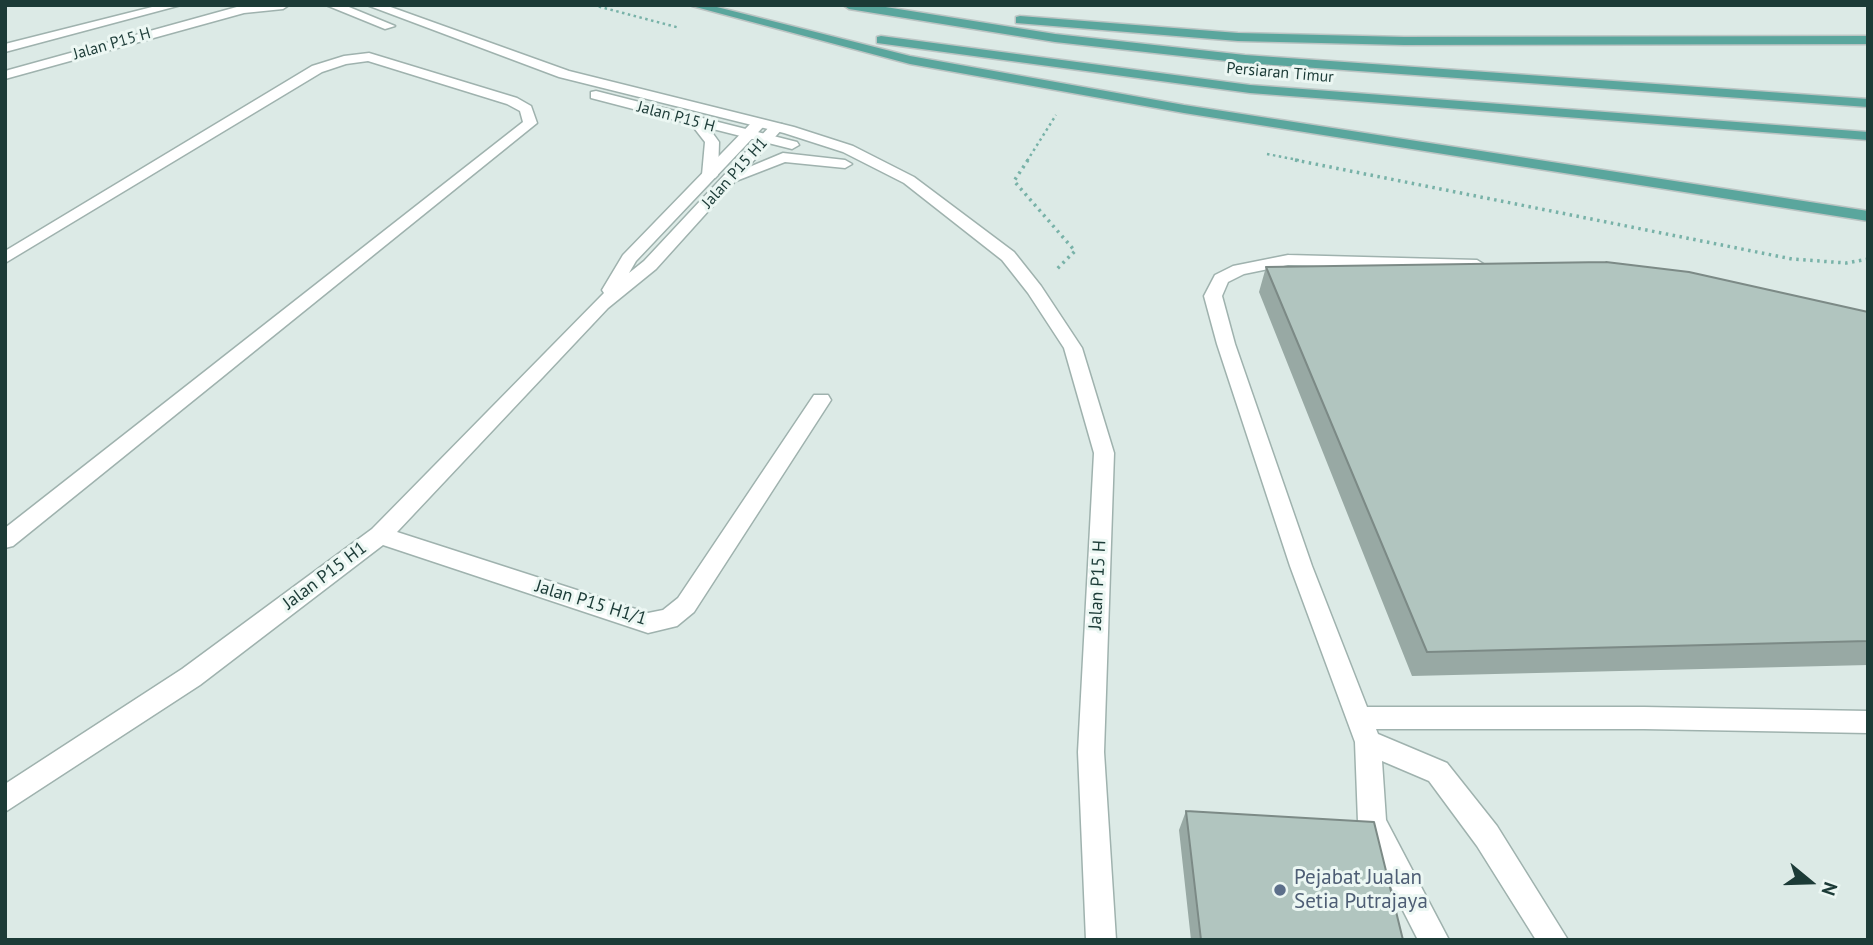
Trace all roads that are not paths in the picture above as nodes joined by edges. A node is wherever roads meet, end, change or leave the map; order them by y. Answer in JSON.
{"nodes":[{"id":1,"x":174,"y":5,"type":"edge"},
{"id":2,"x":245,"y":5,"type":"edge"},
{"id":3,"x":258,"y":5,"type":"edge"},
{"id":4,"x":283,"y":5,"type":"edge"},
{"id":5,"x":332,"y":5,"type":"edge"},
{"id":6,"x":373,"y":5,"type":"edge"},
{"id":7,"x":849,"y":5,"type":"edge"},
{"id":8,"x":870,"y":5,"type":"edge"},
{"id":9,"x":696,"y":6,"type":"edge"},
{"id":10,"x":1050,"y":9,"type":"dead end"},
{"id":11,"x":229,"y":10,"type":"edge"},
{"id":12,"x":1868,"y":40,"type":"edge"},
{"id":13,"x":1404,"y":41,"type":"junction"},
{"id":14,"x":5,"y":48,"type":"edge"},
{"id":15,"x":5,"y":75,"type":"edge"},
{"id":16,"x":1868,"y":103,"type":"edge"},
{"id":17,"x":698,"y":122,"type":"junction"},
{"id":18,"x":759,"y":122,"type":"junction"},
{"id":19,"x":771,"y":133,"type":"junction"},
{"id":20,"x":747,"y":135,"type":"junction"},
{"id":21,"x":1868,"y":136,"type":"edge"},
{"id":22,"x":845,"y":164,"type":"junction"},
{"id":23,"x":710,"y":175,"type":"junction"},
{"id":24,"x":731,"y":178,"type":"junction"},
{"id":25,"x":1868,"y":216,"type":"edge"},
{"id":26,"x":1007,"y":256,"type":"junction"},
{"id":27,"x":5,"y":258,"type":"edge"},
{"id":28,"x":1495,"y":267,"type":"edge"},
{"id":29,"x":602,"y":304,"type":"junction"},
{"id":30,"x":821,"y":400,"type":"dead end"},
{"id":31,"x":380,"y":535,"type":"junction"},
{"id":32,"x":5,"y":540,"type":"edge"},
{"id":33,"x":1868,"y":723,"type":"edge"},
{"id":34,"x":1364,"y":730,"type":"junction"},
{"id":35,"x":5,"y":799,"type":"edge"},
{"id":36,"x":1101,"y":940,"type":"edge"},
{"id":37,"x":1434,"y":940,"type":"edge"},
{"id":38,"x":1553,"y":940,"type":"edge"}],
"edges":[{"from":1,"to":14,"type":"street"},
{"from":2,"to":11,"type":"street"},
{"from":3,"to":11,"type":"street"},
{"from":4,"to":11,"type":"street"},
{"from":5,"to":17,"type":"street","name":"Jalan P15 H"},
{"from":6,"to":18,"type":"street","name":"Jalan P15 H"},
{"from":7,"to":16,"type":"main road","name":"Persiaran Timur"},
{"from":8,"to":13,"type":"main road"},
{"from":9,"to":21,"type":"main road","name":"Persiaran Timur"},
{"from":9,"to":25,"type":"main road"},
{"from":10,"to":13,"type":"main road"},
{"from":11,"to":15,"type":"street","name":"Jalan P15 H"},
{"from":12,"to":13,"type":"main road"},
{"from":17,"to":20,"type":"street","name":"Jalan P15 H"},
{"from":17,"to":23,"type":"street"},
{"from":18,"to":19,"type":"street","name":"Jalan P15 H"},
{"from":18,"to":20,"type":"street","name":"Jalan P15 H1"},
{"from":19,"to":20,"type":"street","name":"Jalan P15 H"},
{"from":19,"to":22,"type":"street","name":"Jalan P15 H"},
{"from":19,"to":24,"type":"street","name":"Jalan P15 H1"},
{"from":19,"to":26,"type":"street","name":"Jalan P15 H"},
{"from":20,"to":23,"type":"street","name":"Jalan P15 H1"},
{"from":22,"to":24,"type":"street"},
{"from":22,"to":26,"type":"street","name":"Jalan P15 H"},
{"from":23,"to":29,"type":"street","name":"Jalan P15 H1"},
{"from":24,"to":29,"type":"street","name":"Jalan P15 H1"},
{"from":26,"to":36,"type":"street","name":"Jalan P15 H"},
{"from":27,"to":32,"type":"street"},
{"from":28,"to":34,"type":"street"},
{"from":29,"to":31,"type":"street","name":"Jalan P15 H1"},
{"from":30,"to":31,"type":"street","name":"Jalan P15 H1/1"},
{"from":31,"to":35,"type":"street","name":"Jalan P15 H1"},
{"from":33,"to":34,"type":"street"},
{"from":34,"to":37,"type":"street"},
{"from":34,"to":38,"type":"street"}]}
